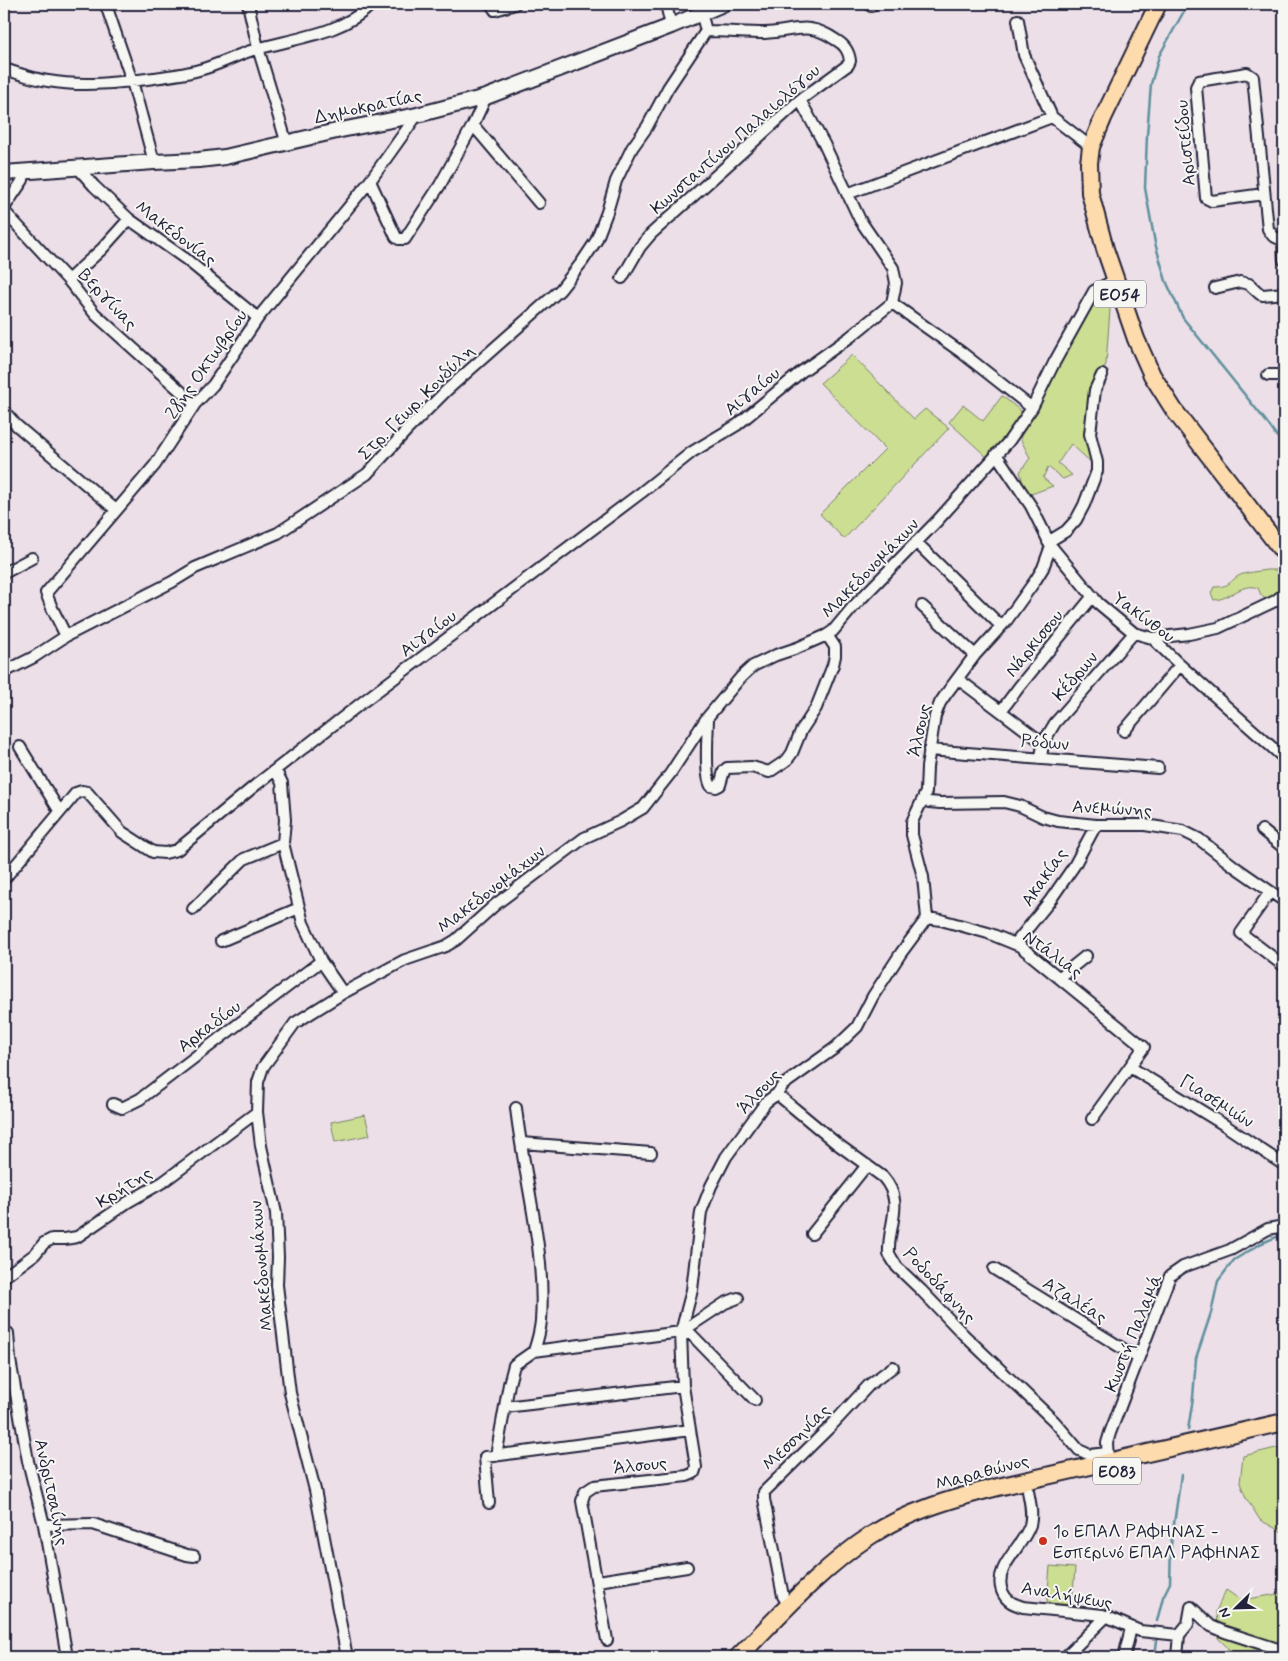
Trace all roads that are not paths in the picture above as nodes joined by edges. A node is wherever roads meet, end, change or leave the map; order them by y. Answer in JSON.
{"nodes":[{"id":1,"x":95,"y":4,"type":"edge"},
{"id":2,"x":108,"y":4,"type":"edge"},
{"id":3,"x":248,"y":4,"type":"edge"},
{"id":4,"x":372,"y":4,"type":"edge"},
{"id":5,"x":491,"y":4,"type":"edge"},
{"id":6,"x":515,"y":4,"type":"edge"},
{"id":7,"x":666,"y":4,"type":"edge"},
{"id":8,"x":723,"y":4,"type":"edge"},
{"id":9,"x":1158,"y":4,"type":"edge"},
{"id":10,"x":702,"y":12,"type":"junction"},
{"id":11,"x":1018,"y":20,"type":"dead end"},
{"id":12,"x":672,"y":26,"type":"junction"},
{"id":13,"x":706,"y":31,"type":"junction"},
{"id":14,"x":258,"y":48,"type":"junction"},
{"id":15,"x":4,"y":69,"type":"edge"},
{"id":16,"x":132,"y":81,"type":"junction"},
{"id":17,"x":486,"y":96,"type":"junction"},
{"id":18,"x":800,"y":100,"type":"junction"},
{"id":19,"x":417,"y":115,"type":"junction"},
{"id":20,"x":1052,"y":117,"type":"junction"},
{"id":21,"x":474,"y":125,"type":"junction"},
{"id":22,"x":287,"y":144,"type":"junction"},
{"id":23,"x":1092,"y":147,"type":"junction"},
{"id":24,"x":154,"y":162,"type":"junction"},
{"id":25,"x":78,"y":168,"type":"junction"},
{"id":26,"x":24,"y":172,"type":"junction"},
{"id":27,"x":4,"y":173,"type":"edge"},
{"id":28,"x":370,"y":181,"type":"junction"},
{"id":29,"x":847,"y":194,"type":"junction"},
{"id":30,"x":1264,"y":194,"type":"junction"},
{"id":31,"x":539,"y":203,"type":"dead end"},
{"id":32,"x":4,"y":209,"type":"edge"},
{"id":33,"x":129,"y":219,"type":"junction"},
{"id":34,"x":1284,"y":241,"type":"edge"},
{"id":35,"x":1284,"y":260,"type":"edge"},
{"id":36,"x":622,"y":278,"type":"dead end"},
{"id":37,"x":68,"y":280,"type":"junction"},
{"id":38,"x":1115,"y":280,"type":"junction"},
{"id":39,"x":1214,"y":288,"type":"dead end"},
{"id":40,"x":1284,"y":293,"type":"edge"},
{"id":41,"x":892,"y":302,"type":"junction"},
{"id":42,"x":258,"y":318,"type":"junction"},
{"id":43,"x":1102,"y":375,"type":"dead end"},
{"id":44,"x":1268,"y":375,"type":"dead end"},
{"id":45,"x":1284,"y":375,"type":"edge"},
{"id":46,"x":195,"y":404,"type":"junction"},
{"id":47,"x":1032,"y":408,"type":"junction"},
{"id":48,"x":4,"y":410,"type":"edge"},
{"id":49,"x":996,"y":454,"type":"junction"},
{"id":50,"x":116,"y":510,"type":"junction"},
{"id":51,"x":916,"y":542,"type":"junction"},
{"id":52,"x":1050,"y":544,"type":"junction"},
{"id":53,"x":1284,"y":553,"type":"edge"},
{"id":54,"x":32,"y":558,"type":"dead end"},
{"id":55,"x":4,"y":573,"type":"edge"},
{"id":56,"x":1284,"y":594,"type":"edge"},
{"id":57,"x":1093,"y":596,"type":"junction"},
{"id":58,"x":922,"y":606,"type":"dead end"},
{"id":59,"x":1001,"y":626,"type":"junction"},
{"id":60,"x":1134,"y":633,"type":"junction"},
{"id":61,"x":826,"y":635,"type":"junction"},
{"id":62,"x":66,"y":636,"type":"junction"},
{"id":63,"x":1152,"y":638,"type":"junction"},
{"id":64,"x":975,"y":656,"type":"junction"},
{"id":65,"x":1180,"y":665,"type":"junction"},
{"id":66,"x":4,"y":672,"type":"edge"},
{"id":67,"x":958,"y":679,"type":"junction"},
{"id":68,"x":1001,"y":711,"type":"junction"},
{"id":69,"x":708,"y":717,"type":"junction"},
{"id":70,"x":1124,"y":731,"type":"dead end"},
{"id":71,"x":1043,"y":743,"type":"junction"},
{"id":72,"x":20,"y":746,"type":"dead end"},
{"id":73,"x":929,"y":750,"type":"junction"},
{"id":74,"x":1041,"y":758,"type":"junction"},
{"id":75,"x":1284,"y":758,"type":"edge"},
{"id":76,"x":1158,"y":768,"type":"dead end"},
{"id":77,"x":276,"y":771,"type":"junction"},
{"id":78,"x":923,"y":799,"type":"junction"},
{"id":79,"x":60,"y":812,"type":"junction"},
{"id":80,"x":1096,"y":825,"type":"junction"},
{"id":81,"x":1262,"y":830,"type":"dead end"},
{"id":82,"x":283,"y":843,"type":"junction"},
{"id":83,"x":1284,"y":848,"type":"edge"},
{"id":84,"x":4,"y":879,"type":"edge"},
{"id":85,"x":1270,"y":892,"type":"junction"},
{"id":86,"x":1283,"y":899,"type":"edge"},
{"id":87,"x":299,"y":908,"type":"junction"},
{"id":88,"x":194,"y":909,"type":"dead end"},
{"id":89,"x":927,"y":918,"type":"junction"},
{"id":90,"x":220,"y":942,"type":"dead end"},
{"id":91,"x":1015,"y":944,"type":"junction"},
{"id":92,"x":1086,"y":956,"type":"dead end"},
{"id":93,"x":321,"y":961,"type":"junction"},
{"id":94,"x":1284,"y":966,"type":"edge"},
{"id":95,"x":1060,"y":977,"type":"junction"},
{"id":96,"x":344,"y":992,"type":"junction"},
{"id":97,"x":1130,"y":1067,"type":"junction"},
{"id":98,"x":777,"y":1094,"type":"junction"},
{"id":99,"x":114,"y":1104,"type":"dead end"},
{"id":100,"x":516,"y":1108,"type":"dead end"},
{"id":101,"x":257,"y":1112,"type":"junction"},
{"id":102,"x":1092,"y":1119,"type":"dead end"},
{"id":103,"x":522,"y":1143,"type":"junction"},
{"id":104,"x":651,"y":1153,"type":"dead end"},
{"id":105,"x":867,"y":1165,"type":"junction"},
{"id":106,"x":1284,"y":1165,"type":"edge"},
{"id":107,"x":1284,"y":1226,"type":"edge"},
{"id":108,"x":812,"y":1234,"type":"dead end"},
{"id":109,"x":994,"y":1269,"type":"dead end"},
{"id":110,"x":4,"y":1276,"type":"edge"},
{"id":111,"x":738,"y":1298,"type":"dead end"},
{"id":112,"x":681,"y":1332,"type":"junction"},
{"id":113,"x":8,"y":1333,"type":"dead end"},
{"id":114,"x":534,"y":1351,"type":"junction"},
{"id":115,"x":1138,"y":1358,"type":"junction"},
{"id":116,"x":893,"y":1367,"type":"dead end"},
{"id":117,"x":683,"y":1386,"type":"junction"},
{"id":118,"x":755,"y":1400,"type":"dead end"},
{"id":119,"x":505,"y":1407,"type":"junction"},
{"id":120,"x":1284,"y":1422,"type":"edge"},
{"id":121,"x":690,"y":1430,"type":"junction"},
{"id":122,"x":1284,"y":1434,"type":"edge"},
{"id":123,"x":496,"y":1456,"type":"junction"},
{"id":124,"x":1108,"y":1458,"type":"junction"},
{"id":125,"x":1028,"y":1491,"type":"junction"},
{"id":126,"x":490,"y":1503,"type":"dead end"},
{"id":127,"x":44,"y":1525,"type":"junction"},
{"id":128,"x":194,"y":1556,"type":"dead end"},
{"id":129,"x":687,"y":1567,"type":"dead end"},
{"id":130,"x":598,"y":1581,"type":"junction"},
{"id":131,"x":789,"y":1606,"type":"junction"},
{"id":132,"x":1107,"y":1616,"type":"junction"},
{"id":133,"x":1131,"y":1628,"type":"junction"},
{"id":134,"x":1179,"y":1635,"type":"junction"},
{"id":135,"x":608,"y":1640,"type":"dead end"},
{"id":136,"x":1284,"y":1651,"type":"edge"},
{"id":137,"x":67,"y":1657,"type":"edge"},
{"id":138,"x":346,"y":1657,"type":"edge"},
{"id":139,"x":738,"y":1657,"type":"edge"},
{"id":140,"x":754,"y":1657,"type":"edge"},
{"id":141,"x":1065,"y":1657,"type":"edge"},
{"id":142,"x":1124,"y":1657,"type":"edge"},
{"id":143,"x":1176,"y":1657,"type":"edge"}],
"edges":[{"from":1,"to":2,"type":"street"},
{"from":2,"to":16,"type":"street"},
{"from":3,"to":14,"type":"street"},
{"from":4,"to":14,"type":"street"},
{"from":5,"to":6,"type":"street"},
{"from":7,"to":12,"type":"street"},
{"from":8,"to":10,"type":"street","name":"Δημοκρατίας"},
{"from":9,"to":23,"type":"main road","number":"ΕΟ54"},
{"from":10,"to":12,"type":"street","name":"Δημοκρατίας"},
{"from":10,"to":13,"type":"street"},
{"from":11,"to":20,"type":"street"},
{"from":12,"to":17,"type":"street","name":"Δημοκρατίας"},
{"from":13,"to":18,"type":"street","name":"Κωνσταντίνου Παλαιολόγου"},
{"from":13,"to":62,"type":"street","name":"Στρ. Γεωρ. Κονδύλη"},
{"from":14,"to":16,"type":"street"},
{"from":14,"to":22,"type":"street"},
{"from":15,"to":16,"type":"street"},
{"from":16,"to":24,"type":"street"},
{"from":17,"to":19,"type":"street","name":"Δημοκρατίας"},
{"from":17,"to":21,"type":"street"},
{"from":18,"to":29,"type":"street"},
{"from":18,"to":36,"type":"street","name":"Κωνσταντίνου Παλαιολόγου"},
{"from":19,"to":22,"type":"street","name":"Δημοκρατίας"},
{"from":19,"to":28,"type":"street","name":"28ης Οκτωβρίου"},
{"from":20,"to":23,"type":"street"},
{"from":20,"to":29,"type":"street"},
{"from":21,"to":28,"type":"street"},
{"from":21,"to":31,"type":"street"},
{"from":22,"to":24,"type":"street","name":"Δημοκρατίας"},
{"from":23,"to":38,"type":"main road","number":"ΕΟ54"},
{"from":24,"to":25,"type":"street","name":"Δημοκρατίας"},
{"from":25,"to":26,"type":"street","name":"Δημοκρατίας"},
{"from":25,"to":33,"type":"street","name":"Μακεδονίας"},
{"from":26,"to":27,"type":"street","name":"Δημοκρατίας"},
{"from":26,"to":32,"type":"street"},
{"from":28,"to":42,"type":"street","name":"28ης Οκτωβρίου"},
{"from":29,"to":41,"type":"street"},
{"from":30,"to":30,"type":"street","name":"Αριστείδου"},
{"from":30,"to":34,"type":"street","name":"Αριστείδου"},
{"from":32,"to":37,"type":"street","name":"Βεργίνας"},
{"from":33,"to":37,"type":"street"},
{"from":33,"to":42,"type":"street","name":"Μακεδονίας"},
{"from":34,"to":35,"type":"street"},
{"from":37,"to":46,"type":"street","name":"Βεργίνας"},
{"from":38,"to":47,"type":"street","name":"Μακεδονομάχων"},
{"from":38,"to":53,"type":"main road","number":"ΕΟ54"},
{"from":39,"to":40,"type":"street"},
{"from":41,"to":47,"type":"street"},
{"from":41,"to":77,"type":"street","name":"Αιγαίου"},
{"from":42,"to":46,"type":"street","name":"28ης Οκτωβρίου"},
{"from":43,"to":52,"type":"street"},
{"from":44,"to":45,"type":"street"},
{"from":46,"to":50,"type":"street","name":"28ης Οκτωβρίου"},
{"from":47,"to":49,"type":"street","name":"Μακεδονομάχων"},
{"from":48,"to":50,"type":"street"},
{"from":49,"to":51,"type":"street","name":"Μακεδονομάχων"},
{"from":49,"to":52,"type":"street","name":"Υακίνθου"},
{"from":50,"to":62,"type":"street","name":"28ης Οκτωβρίου"},
{"from":51,"to":59,"type":"street"},
{"from":51,"to":61,"type":"street","name":"Μακεδονομάχων"},
{"from":52,"to":57,"type":"street","name":"Υακίνθου"},
{"from":52,"to":59,"type":"street","name":"Άλσους"},
{"from":54,"to":55,"type":"street"},
{"from":56,"to":63,"type":"street"},
{"from":57,"to":60,"type":"street","name":"Υακίνθου"},
{"from":57,"to":68,"type":"street","name":"Νάρκισσου"},
{"from":58,"to":64,"type":"street"},
{"from":59,"to":64,"type":"street","name":"Άλσους"},
{"from":60,"to":63,"type":"street","name":"Υακίνθου"},
{"from":60,"to":71,"type":"street","name":"Κέδρων"},
{"from":61,"to":69,"type":"street","name":"Μακεδονομάχων"},
{"from":61,"to":69,"type":"street"},
{"from":62,"to":66,"type":"street","name":"Στρ. Γεωρ. Κονδύλη"},
{"from":63,"to":65,"type":"street","name":"Υακίνθου"},
{"from":64,"to":67,"type":"street","name":"Άλσους"},
{"from":65,"to":70,"type":"street"},
{"from":65,"to":75,"type":"street","name":"Υακίνθου"},
{"from":67,"to":68,"type":"street"},
{"from":67,"to":73,"type":"street","name":"Άλσους"},
{"from":68,"to":71,"type":"street"},
{"from":69,"to":96,"type":"street","name":"Μακεδονομάχων"},
{"from":71,"to":74,"type":"street"},
{"from":72,"to":79,"type":"street"},
{"from":73,"to":74,"type":"street","name":"Ρόδων"},
{"from":73,"to":78,"type":"street","name":"Άλσους"},
{"from":74,"to":76,"type":"street","name":"Ρόδων"},
{"from":77,"to":79,"type":"street","name":"Αιγαίου"},
{"from":77,"to":82,"type":"street"},
{"from":78,"to":80,"type":"street","name":"Ανεμώνης"},
{"from":78,"to":89,"type":"street","name":"Άλσους"},
{"from":79,"to":84,"type":"street","name":"Αιγαίου"},
{"from":80,"to":85,"type":"street","name":"Ανεμώνης"},
{"from":80,"to":91,"type":"street","name":"Ακακίας"},
{"from":81,"to":83,"type":"street"},
{"from":82,"to":87,"type":"street"},
{"from":82,"to":88,"type":"street"},
{"from":85,"to":86,"type":"street","name":"Ανεμώνης"},
{"from":85,"to":94,"type":"street"},
{"from":87,"to":90,"type":"street"},
{"from":87,"to":93,"type":"street"},
{"from":89,"to":91,"type":"street","name":"Ντάλιας"},
{"from":89,"to":98,"type":"street","name":"Άλσους"},
{"from":91,"to":95,"type":"street","name":"Ντάλιας"},
{"from":92,"to":95,"type":"street"},
{"from":93,"to":96,"type":"street"},
{"from":93,"to":99,"type":"street","name":"Αρκαδίου"},
{"from":95,"to":97,"type":"street","name":"Ντάλιας"},
{"from":96,"to":101,"type":"street","name":"Μακεδονομάχων"},
{"from":97,"to":102,"type":"street"},
{"from":97,"to":106,"type":"street","name":"Γιασεμιών"},
{"from":98,"to":105,"type":"street","name":"Ροδοδάφνης"},
{"from":98,"to":112,"type":"street","name":"Άλσους"},
{"from":100,"to":103,"type":"street"},
{"from":101,"to":110,"type":"street","name":"Κρήτης"},
{"from":101,"to":138,"type":"street","name":"Μακεδονομάχων"},
{"from":103,"to":104,"type":"street"},
{"from":103,"to":114,"type":"street"},
{"from":105,"to":108,"type":"street"},
{"from":105,"to":124,"type":"street","name":"Ροδοδάφνης"},
{"from":107,"to":115,"type":"street","name":"Κωστή Παλαμά"},
{"from":109,"to":115,"type":"street","name":"Αζαλέας"},
{"from":111,"to":112,"type":"street"},
{"from":112,"to":114,"type":"street"},
{"from":112,"to":117,"type":"street","name":"Άλσους"},
{"from":112,"to":118,"type":"street"},
{"from":113,"to":127,"type":"street","name":"Ανδριτσαίνης"},
{"from":114,"to":119,"type":"street"},
{"from":115,"to":124,"type":"street","name":"Κωστή Παλαμά"},
{"from":116,"to":131,"type":"street","name":"Μεσσηνίας"},
{"from":117,"to":119,"type":"street"},
{"from":117,"to":121,"type":"street","name":"Άλσους"},
{"from":119,"to":123,"type":"street"},
{"from":120,"to":124,"type":"main road","name":"Μαραθώνος","number":"ΕΟ83"},
{"from":121,"to":123,"type":"street"},
{"from":121,"to":130,"type":"street","name":"Άλσους"},
{"from":122,"to":125,"type":"main road","name":"Μαραθώνος","number":"ΕΟ83"},
{"from":123,"to":126,"type":"street"},
{"from":124,"to":131,"type":"main road","name":"Μαραθώνος","number":"ΕΟ83"},
{"from":125,"to":132,"type":"street","name":"Αναλήψεως"},
{"from":125,"to":140,"type":"main road","name":"Μαραθώνος","number":"ΕΟ83"},
{"from":127,"to":128,"type":"street"},
{"from":127,"to":137,"type":"street","name":"Ανδριτσαίνης"},
{"from":129,"to":130,"type":"street"},
{"from":130,"to":135,"type":"street","name":"Άλσους"},
{"from":131,"to":139,"type":"main road","name":"Μαραθώνος","number":"ΕΟ83"},
{"from":132,"to":133,"type":"street","name":"Αναλήψεως"},
{"from":132,"to":141,"type":"street"},
{"from":133,"to":134,"type":"street","name":"Αναλήψεως"},
{"from":133,"to":142,"type":"street"},
{"from":134,"to":136,"type":"street"},
{"from":134,"to":143,"type":"street"}]}
